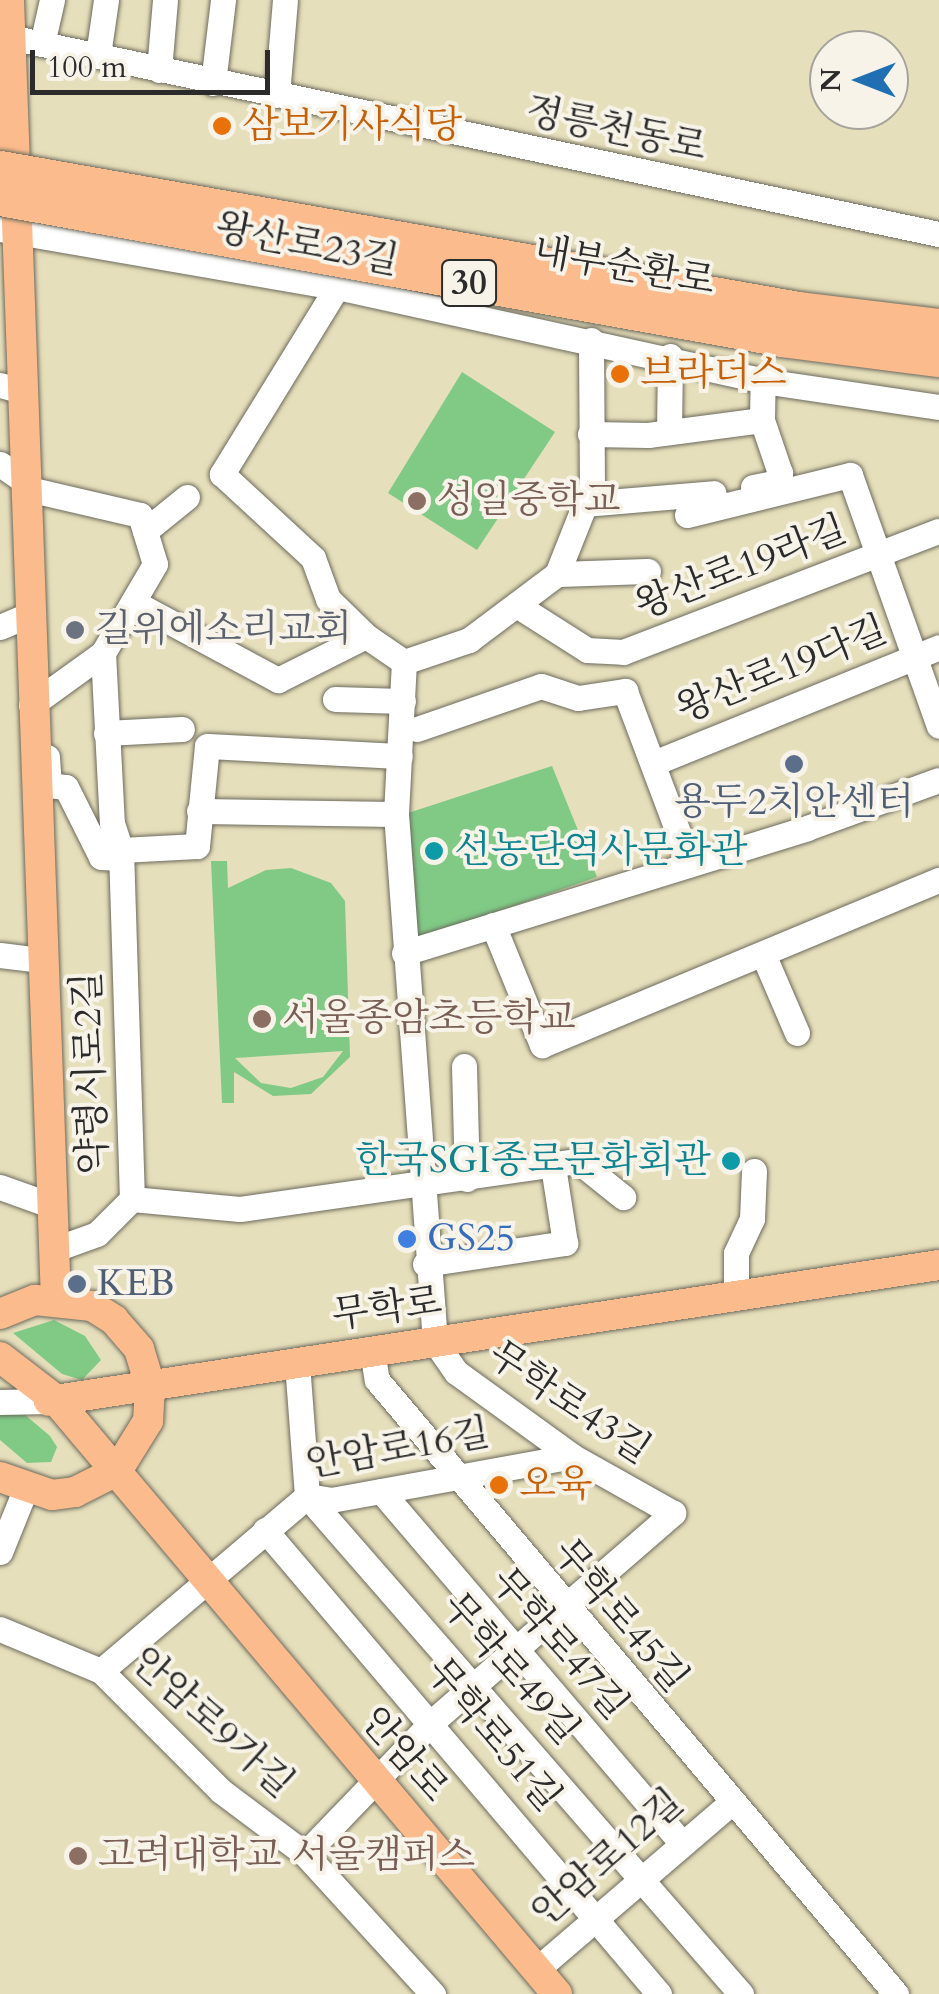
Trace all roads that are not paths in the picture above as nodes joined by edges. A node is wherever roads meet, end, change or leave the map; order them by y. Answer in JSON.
{"nodes":[{"id":1,"x":9,"y":0,"type":"edge"},
{"id":2,"x":52,"y":0,"type":"edge"},
{"id":3,"x":106,"y":0,"type":"edge"},
{"id":4,"x":165,"y":0,"type":"edge"},
{"id":5,"x":223,"y":0,"type":"edge"},
{"id":6,"x":285,"y":0,"type":"edge"},
{"id":7,"x":5,"y":36,"type":"edge"},
{"id":8,"x":42,"y":44,"type":"junction"},
{"id":9,"x":98,"y":55,"type":"junction"},
{"id":10,"x":159,"y":70,"type":"junction"},
{"id":11,"x":213,"y":83,"type":"junction"},
{"id":12,"x":277,"y":95,"type":"junction"},
{"id":13,"x":7,"y":106,"type":"edge"},
{"id":14,"x":0,"y":168,"type":"edge"},
{"id":15,"x":7,"y":219,"type":"edge"},
{"id":16,"x":939,"y":234,"type":"edge"},
{"id":17,"x":338,"y":286,"type":"junction"},
{"id":18,"x":939,"y":326,"type":"edge"},
{"id":19,"x":591,"y":340,"type":"junction"},
{"id":20,"x":670,"y":356,"type":"junction"},
{"id":21,"x":939,"y":360,"type":"edge"},
{"id":22,"x":763,"y":381,"type":"junction"},
{"id":23,"x":11,"y":388,"type":"edge"},
{"id":24,"x":939,"y":408,"type":"edge"},
{"id":25,"x":762,"y":420,"type":"junction"},
{"id":26,"x":669,"y":432,"type":"junction"},
{"id":27,"x":590,"y":434,"type":"junction"},
{"id":28,"x":16,"y":478,"type":"edge"},
{"id":29,"x":187,"y":497,"type":"dead end"},
{"id":30,"x":584,"y":504,"type":"junction"},
{"id":31,"x":687,"y":515,"type":"dead end"},
{"id":32,"x":939,"y":531,"type":"edge"},
{"id":33,"x":145,"y":532,"type":"junction"},
{"id":34,"x":875,"y":556,"type":"junction"},
{"id":35,"x":648,"y":571,"type":"dead end"},
{"id":36,"x":557,"y":574,"type":"junction"},
{"id":37,"x":133,"y":602,"type":"junction"},
{"id":38,"x":518,"y":606,"type":"junction"},
{"id":39,"x":14,"y":621,"type":"edge"},
{"id":40,"x":366,"y":636,"type":"junction"},
{"id":41,"x":939,"y":647,"type":"edge"},
{"id":42,"x":103,"y":652,"type":"junction"},
{"id":43,"x":911,"y":657,"type":"junction"},
{"id":44,"x":404,"y":662,"type":"junction"},
{"id":45,"x":335,"y":699,"type":"dead end"},
{"id":46,"x":37,"y":701,"type":"junction"},
{"id":47,"x":403,"y":701,"type":"junction"},
{"id":48,"x":939,"y":726,"type":"edge"},
{"id":49,"x":182,"y":729,"type":"dead end"},
{"id":50,"x":417,"y":729,"type":"dead end"},
{"id":51,"x":106,"y":733,"type":"junction"},
{"id":52,"x":400,"y":756,"type":"junction"},
{"id":53,"x":654,"y":762,"type":"junction"},
{"id":54,"x":939,"y":780,"type":"edge"},
{"id":55,"x":199,"y":811,"type":"junction"},
{"id":56,"x":396,"y":814,"type":"junction"},
{"id":57,"x":121,"y":854,"type":"junction"},
{"id":58,"x":690,"y":864,"type":"junction"},
{"id":59,"x":939,"y":880,"type":"edge"},
{"id":60,"x":494,"y":925,"type":"junction"},
{"id":61,"x":404,"y":953,"type":"junction"},
{"id":62,"x":0,"y":954,"type":"edge"},
{"id":63,"x":763,"y":954,"type":"junction"},
{"id":64,"x":40,"y":960,"type":"junction"},
{"id":65,"x":797,"y":1033,"type":"dead end"},
{"id":66,"x":464,"y":1066,"type":"dead end"},
{"id":67,"x":553,"y":1166,"type":"junction"},
{"id":68,"x":754,"y":1171,"type":"dead end"},
{"id":69,"x":467,"y":1178,"type":"junction"},
{"id":70,"x":419,"y":1186,"type":"junction"},
{"id":71,"x":0,"y":1187,"type":"edge"},
{"id":72,"x":623,"y":1198,"type":"dead end"},
{"id":73,"x":132,"y":1200,"type":"junction"},
{"id":74,"x":53,"y":1206,"type":"junction"},
{"id":75,"x":54,"y":1249,"type":"junction"},
{"id":76,"x":426,"y":1264,"type":"junction"},
{"id":77,"x":939,"y":1265,"type":"edge"},
{"id":78,"x":736,"y":1296,"type":"junction"},
{"id":79,"x":56,"y":1298,"type":"junction"},
{"id":80,"x":0,"y":1314,"type":"edge"},
{"id":81,"x":435,"y":1342,"type":"junction"},
{"id":82,"x":372,"y":1350,"type":"junction"},
{"id":83,"x":0,"y":1358,"type":"edge"},
{"id":84,"x":297,"y":1364,"type":"junction"},
{"id":85,"x":0,"y":1366,"type":"edge"},
{"id":86,"x":150,"y":1385,"type":"junction"},
{"id":87,"x":53,"y":1400,"type":"junction"},
{"id":88,"x":0,"y":1402,"type":"edge"},
{"id":89,"x":572,"y":1456,"type":"junction"},
{"id":90,"x":457,"y":1477,"type":"junction"},
{"id":91,"x":121,"y":1478,"type":"junction"},
{"id":92,"x":12,"y":1484,"type":"edge"},
{"id":93,"x":381,"y":1491,"type":"junction"},
{"id":94,"x":307,"y":1496,"type":"junction"},
{"id":95,"x":265,"y":1530,"type":"junction"},
{"id":96,"x":0,"y":1552,"type":"edge"},
{"id":97,"x":202,"y":1580,"type":"junction"},
{"id":98,"x":563,"y":1608,"type":"junction"},
{"id":99,"x":0,"y":1630,"type":"edge"},
{"id":100,"x":514,"y":1651,"type":"junction"},
{"id":101,"x":101,"y":1671,"type":"junction"},
{"id":102,"x":475,"y":1684,"type":"junction"},
{"id":103,"x":433,"y":1721,"type":"junction"},
{"id":104,"x":375,"y":1782,"type":"junction"},
{"id":105,"x":730,"y":1804,"type":"junction"},
{"id":106,"x":682,"y":1844,"type":"junction"},
{"id":107,"x":305,"y":1854,"type":"junction"},
{"id":108,"x":640,"y":1880,"type":"junction"},
{"id":109,"x":594,"y":1920,"type":"junction"},
{"id":110,"x":543,"y":1985,"type":"edge"},
{"id":111,"x":433,"y":1994,"type":"edge"},
{"id":112,"x":659,"y":1994,"type":"edge"},
{"id":113,"x":741,"y":1994,"type":"edge"},
{"id":114,"x":896,"y":1994,"type":"edge"}],
"edges":[{"from":1,"to":7,"type":"main road"},
{"from":2,"to":8,"type":"street"},
{"from":3,"to":9,"type":"street"},
{"from":4,"to":10,"type":"street"},
{"from":5,"to":11,"type":"street"},
{"from":6,"to":12,"type":"street"},
{"from":7,"to":8,"type":"street","name":"정릉천동로"},
{"from":7,"to":13,"type":"main road"},
{"from":8,"to":9,"type":"street","name":"정릉천동로"},
{"from":9,"to":10,"type":"street","name":"정릉천동로"},
{"from":10,"to":11,"type":"street","name":"정릉천동로"},
{"from":11,"to":12,"type":"street","name":"정릉천동로"},
{"from":12,"to":16,"type":"street","name":"정릉천동로"},
{"from":13,"to":15,"type":"main road","bridge":true},
{"from":14,"to":18,"type":"highway","name":"내부순환로","number":"30","bridge":true},
{"from":15,"to":17,"type":"street","name":"왕산로23길"},
{"from":15,"to":21,"type":"highway","name":"내부순환로","number":"30","bridge":true},
{"from":15,"to":23,"type":"main road"},
{"from":17,"to":19,"type":"street","name":"왕산로23길"},
{"from":17,"to":40,"type":"street"},
{"from":19,"to":20,"type":"street","name":"왕산로23길"},
{"from":19,"to":27,"type":"street"},
{"from":20,"to":22,"type":"street","name":"왕산로23길"},
{"from":20,"to":26,"type":"street"},
{"from":22,"to":24,"type":"street","name":"왕산로23길"},
{"from":22,"to":25,"type":"street"},
{"from":23,"to":28,"type":"main road"},
{"from":25,"to":26,"type":"street"},
{"from":25,"to":30,"type":"street"},
{"from":26,"to":27,"type":"street"},
{"from":27,"to":30,"type":"street"},
{"from":28,"to":33,"type":"street"},
{"from":28,"to":39,"type":"main road"},
{"from":29,"to":33,"type":"street"},
{"from":30,"to":36,"type":"street"},
{"from":31,"to":34,"type":"street"},
{"from":32,"to":34,"type":"street","name":"왕산로19라길"},
{"from":33,"to":37,"type":"street"},
{"from":34,"to":38,"type":"street","name":"왕산로19라길"},
{"from":34,"to":43,"type":"street"},
{"from":35,"to":36,"type":"street"},
{"from":36,"to":38,"type":"street"},
{"from":37,"to":40,"type":"street"},
{"from":37,"to":42,"type":"street"},
{"from":38,"to":44,"type":"street"},
{"from":39,"to":46,"type":"main road"},
{"from":40,"to":44,"type":"street"},
{"from":41,"to":43,"type":"street","name":"왕산로19다길"},
{"from":42,"to":46,"type":"street"},
{"from":42,"to":51,"type":"street","name":"약령시로2길"},
{"from":43,"to":48,"type":"street"},
{"from":43,"to":53,"type":"street","name":"왕산로19다길"},
{"from":44,"to":47,"type":"street"},
{"from":45,"to":47,"type":"street"},
{"from":46,"to":57,"type":"street"},
{"from":46,"to":64,"type":"main road"},
{"from":47,"to":52,"type":"street"},
{"from":49,"to":51,"type":"street"},
{"from":50,"to":53,"type":"street"},
{"from":51,"to":57,"type":"street","name":"약령시로2길"},
{"from":52,"to":55,"type":"street"},
{"from":52,"to":56,"type":"street"},
{"from":53,"to":58,"type":"street"},
{"from":54,"to":58,"type":"street"},
{"from":55,"to":56,"type":"street"},
{"from":55,"to":57,"type":"street"},
{"from":56,"to":61,"type":"street"},
{"from":57,"to":73,"type":"street","name":"약령시로2길"},
{"from":58,"to":60,"type":"street"},
{"from":59,"to":63,"type":"street"},
{"from":60,"to":61,"type":"street"},
{"from":60,"to":63,"type":"street"},
{"from":61,"to":70,"type":"street"},
{"from":62,"to":64,"type":"street"},
{"from":63,"to":65,"type":"street"},
{"from":64,"to":74,"type":"main road"},
{"from":66,"to":69,"type":"street"},
{"from":67,"to":69,"type":"street"},
{"from":67,"to":72,"type":"street"},
{"from":67,"to":76,"type":"street"},
{"from":68,"to":78,"type":"street"},
{"from":69,"to":70,"type":"street"},
{"from":70,"to":73,"type":"street"},
{"from":70,"to":76,"type":"street"},
{"from":71,"to":74,"type":"street"},
{"from":73,"to":75,"type":"street","name":"약령시로2길"},
{"from":74,"to":75,"type":"main road"},
{"from":75,"to":79,"type":"main road"},
{"from":76,"to":81,"type":"street"},
{"from":77,"to":78,"type":"main road","name":"무학로"},
{"from":78,"to":81,"type":"main road","name":"무학로"},
{"from":79,"to":80,"type":"main road"},
{"from":79,"to":86,"type":"main road"},
{"from":81,"to":82,"type":"main road","name":"무학로"},
{"from":81,"to":89,"type":"street","name":"무학로43길"},
{"from":82,"to":84,"type":"main road","name":"무학로"},
{"from":82,"to":90,"type":"street","name":"무학로45길"},
{"from":83,"to":87,"type":"main road","name":"안암로"},
{"from":84,"to":86,"type":"main road","name":"무학로"},
{"from":84,"to":94,"type":"street"},
{"from":85,"to":87,"type":"main road","name":"안암로"},
{"from":86,"to":87,"type":"main road","name":"무학로"},
{"from":86,"to":91,"type":"main road"},
{"from":87,"to":88,"type":"street"},
{"from":87,"to":91,"type":"main road","name":"안암로"},
{"from":89,"to":90,"type":"street","name":"안암로16길"},
{"from":89,"to":98,"type":"street","name":"무학로43길"},
{"from":90,"to":93,"type":"street","name":"안암로16길"},
{"from":90,"to":98,"type":"street","name":"무학로45길"},
{"from":91,"to":92,"type":"main road"},
{"from":91,"to":97,"type":"main road","name":"안암로"},
{"from":92,"to":96,"type":"street"},
{"from":93,"to":94,"type":"street","name":"안암로16길"},
{"from":93,"to":100,"type":"street","name":"무학로47길"},
{"from":94,"to":95,"type":"street","name":"안암로16길"},
{"from":94,"to":102,"type":"street","name":"무학로49길"},
{"from":95,"to":97,"type":"street","name":"안암로16길"},
{"from":95,"to":103,"type":"street","name":"무학로51길"},
{"from":97,"to":101,"type":"street"},
{"from":97,"to":104,"type":"main road","name":"안암로"},
{"from":98,"to":100,"type":"street"},
{"from":98,"to":105,"type":"street","name":"무학로45길"},
{"from":99,"to":101,"type":"street","name":"안암로9가길"},
{"from":100,"to":102,"type":"street"},
{"from":100,"to":106,"type":"street","name":"무학로47길"},
{"from":101,"to":107,"type":"street","name":"안암로9가길"},
{"from":102,"to":103,"type":"street"},
{"from":102,"to":108,"type":"street","name":"무학로49길"},
{"from":103,"to":104,"type":"street"},
{"from":103,"to":109,"type":"street","name":"무학로51길"},
{"from":104,"to":107,"type":"street"},
{"from":104,"to":110,"type":"main road","name":"안암로"},
{"from":105,"to":106,"type":"street","name":"안암로12길"},
{"from":105,"to":114,"type":"street","name":"무학로45길"},
{"from":106,"to":108,"type":"street","name":"안암로12길"},
{"from":107,"to":111,"type":"street","name":"안암로9가길"},
{"from":108,"to":109,"type":"street","name":"안암로12길"},
{"from":108,"to":113,"type":"street","name":"무학로49길"},
{"from":109,"to":110,"type":"street","name":"안암로12길"},
{"from":109,"to":112,"type":"street","name":"무학로51길"}]}
